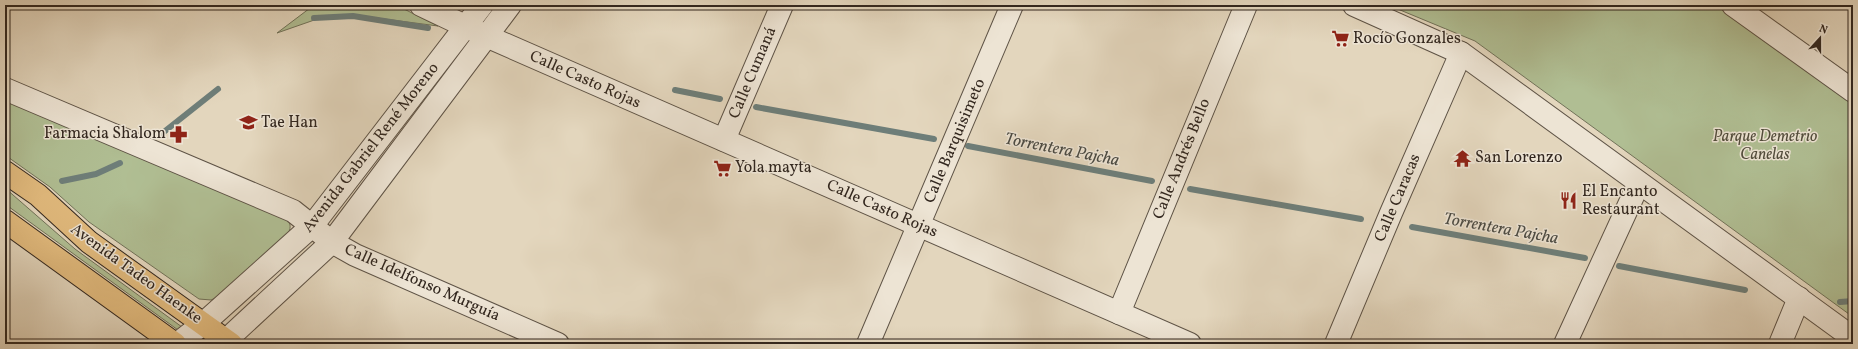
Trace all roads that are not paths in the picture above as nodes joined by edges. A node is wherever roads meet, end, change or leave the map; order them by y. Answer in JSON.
{"nodes":[{"id":1,"x":421,"y":5,"type":"edge"},
{"id":2,"x":482,"y":5,"type":"edge"},
{"id":3,"x":510,"y":5,"type":"edge"},
{"id":4,"x":782,"y":5,"type":"edge"},
{"id":5,"x":1012,"y":5,"type":"edge"},
{"id":6,"x":1246,"y":5,"type":"edge"},
{"id":7,"x":1354,"y":5,"type":"edge"},
{"id":8,"x":1733,"y":5,"type":"edge"},
{"id":9,"x":466,"y":26,"type":"junction"},
{"id":10,"x":486,"y":36,"type":"junction"},
{"id":11,"x":1461,"y":53,"type":"junction"},
{"id":12,"x":1851,"y":84,"type":"edge"},
{"id":13,"x":5,"y":89,"type":"edge"},
{"id":14,"x":724,"y":140,"type":"junction"},
{"id":15,"x":5,"y":172,"type":"edge"},
{"id":16,"x":1639,"y":183,"type":"junction"},
{"id":17,"x":5,"y":220,"type":"edge"},
{"id":18,"x":312,"y":226,"type":"junction"},
{"id":19,"x":919,"y":226,"type":"junction"},
{"id":20,"x":332,"y":242,"type":"junction"},
{"id":21,"x":1799,"y":298,"type":"junction"},
{"id":22,"x":1118,"y":313,"type":"junction"},
{"id":23,"x":204,"y":323,"type":"junction"},
{"id":24,"x":1853,"y":338,"type":"edge"},
{"id":25,"x":227,"y":343,"type":"edge"},
{"id":26,"x":176,"y":344,"type":"edge"},
{"id":27,"x":558,"y":344,"type":"edge"},
{"id":28,"x":868,"y":344,"type":"edge"},
{"id":29,"x":1190,"y":344,"type":"edge"},
{"id":30,"x":1336,"y":344,"type":"edge"},
{"id":31,"x":1565,"y":344,"type":"edge"},
{"id":32,"x":1780,"y":344,"type":"edge"}],
"edges":[{"from":1,"to":9,"type":"street","name":"Calle Casto Rojas"},
{"from":2,"to":9,"type":"street","name":"Avenida Gabriel René Moreno"},
{"from":3,"to":10,"type":"street","name":"Avenida Gabriel René Moreno"},
{"from":4,"to":14,"type":"street","name":"Calle Cumaná"},
{"from":5,"to":19,"type":"street","name":"Calle Barquisimeto"},
{"from":6,"to":22,"type":"street","name":"Calle Andrés Bello"},
{"from":7,"to":11,"type":"street"},
{"from":8,"to":12,"type":"street"},
{"from":9,"to":10,"type":"street","name":"Calle Casto Rojas"},
{"from":9,"to":18,"type":"street","name":"Avenida Gabriel René Moreno"},
{"from":10,"to":14,"type":"street","name":"Calle Casto Rojas"},
{"from":10,"to":20,"type":"street","name":"Avenida Gabriel René Moreno"},
{"from":11,"to":16,"type":"street"},
{"from":11,"to":30,"type":"street","name":"Calle Caracas"},
{"from":13,"to":18,"type":"street","name":"Calle Idelfonso Murguía"},
{"from":14,"to":19,"type":"street","name":"Calle Casto Rojas"},
{"from":15,"to":23,"type":"main road","name":"Avenida Tadeo Haenke"},
{"from":16,"to":21,"type":"street"},
{"from":16,"to":31,"type":"street"},
{"from":17,"to":26,"type":"main road"},
{"from":18,"to":20,"type":"street","name":"Calle Idelfonso Murguía"},
{"from":18,"to":23,"type":"street","name":"Avenida Gabriel René Moreno"},
{"from":19,"to":22,"type":"street","name":"Calle Casto Rojas"},
{"from":19,"to":28,"type":"street","name":"Calle Barquisimeto"},
{"from":20,"to":25,"type":"street","name":"Avenida Gabriel René Moreno"},
{"from":20,"to":27,"type":"street","name":"Calle Idelfonso Murguía"},
{"from":21,"to":24,"type":"street"},
{"from":21,"to":32,"type":"street"},
{"from":22,"to":29,"type":"street","name":"Calle Casto Rojas"},
{"from":23,"to":25,"type":"main road","name":"Avenida Tadeo Haenke"},
{"from":23,"to":26,"type":"street","name":"Avenida Gabriel René Moreno"}]}
